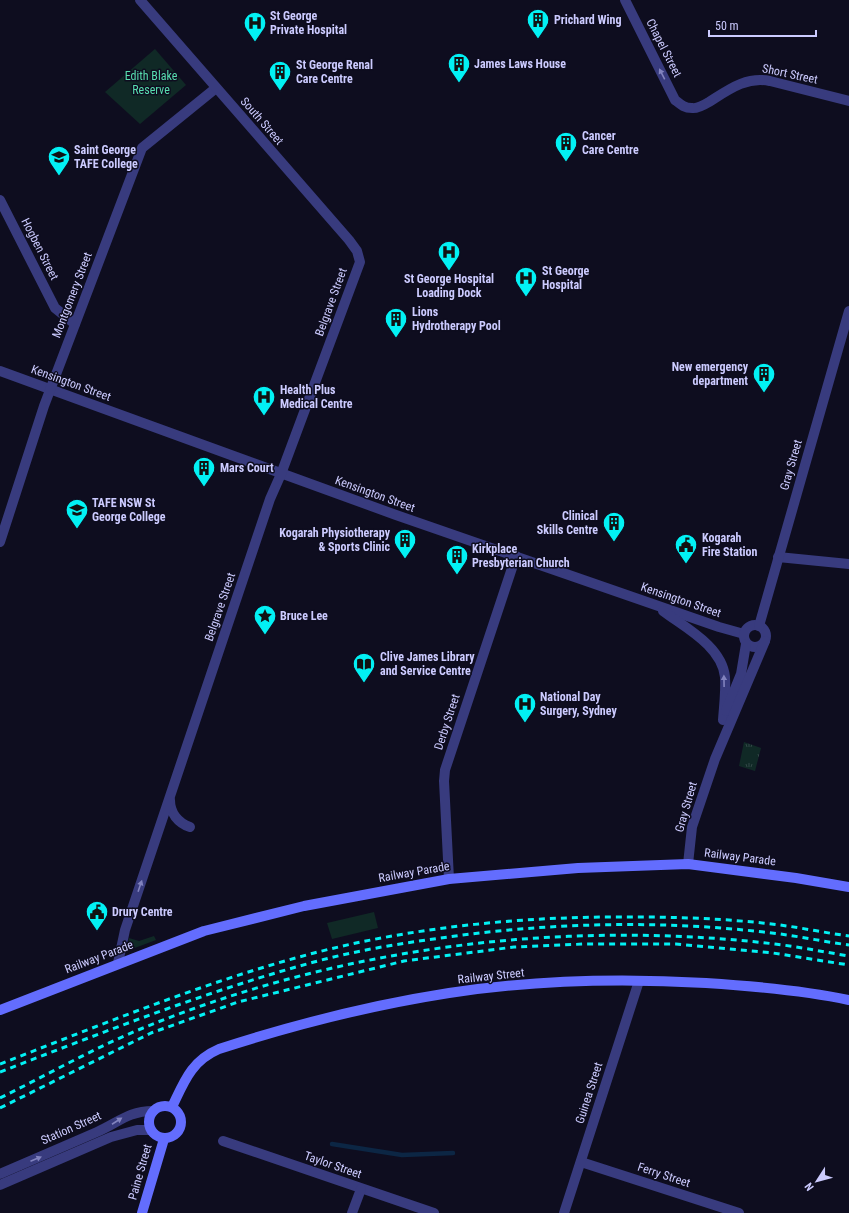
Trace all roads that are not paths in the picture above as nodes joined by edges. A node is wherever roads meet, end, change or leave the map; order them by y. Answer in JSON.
{"nodes":[{"id":1,"x":140,"y":0,"type":"edge"},
{"id":2,"x":625,"y":0,"type":"edge"},
{"id":3,"x":216,"y":88,"type":"junction"},
{"id":4,"x":849,"y":101,"type":"edge"},
{"id":5,"x":683,"y":106,"type":"joint"},
{"id":6,"x":0,"y":200,"type":"edge"},
{"id":7,"x":360,"y":262,"type":"joint"},
{"id":8,"x":849,"y":311,"type":"edge"},
{"id":9,"x":75,"y":324,"type":"junction"},
{"id":10,"x":0,"y":371,"type":"edge"},
{"id":11,"x":50,"y":389,"type":"junction"},
{"id":12,"x":281,"y":474,"type":"junction"},
{"id":13,"x":0,"y":542,"type":"edge"},
{"id":14,"x":516,"y":556,"type":"junction"},
{"id":15,"x":778,"y":557,"type":"junction"},
{"id":16,"x":849,"y":564,"type":"edge"},
{"id":17,"x":655,"y":604,"type":"junction"},
{"id":18,"x":758,"y":626,"type":"junction"},
{"id":19,"x":745,"y":639,"type":"junction"},
{"id":20,"x":765,"y":641,"type":"junction"},
{"id":21,"x":723,"y":720,"type":"junction"},
{"id":22,"x":715,"y":759,"type":"junction"},
{"id":23,"x":170,"y":798,"type":"junction"},
{"id":24,"x":190,"y":827,"type":"dead end"},
{"id":25,"x":688,"y":864,"type":"junction"},
{"id":26,"x":449,"y":878,"type":"junction"},
{"id":27,"x":849,"y":887,"type":"edge"},
{"id":28,"x":118,"y":963,"type":"junction"},
{"id":29,"x":639,"y":981,"type":"junction"},
{"id":30,"x":849,"y":1000,"type":"edge"},
{"id":31,"x":0,"y":1010,"type":"edge"},
{"id":32,"x":172,"y":1107,"type":"junction"},
{"id":33,"x":153,"y":1111,"type":"junction"},
{"id":34,"x":151,"y":1130,"type":"junction"},
{"id":35,"x":164,"y":1138,"type":"junction"},
{"id":36,"x":223,"y":1141,"type":"dead end"},
{"id":37,"x":581,"y":1162,"type":"junction"},
{"id":38,"x":0,"y":1174,"type":"edge"},
{"id":39,"x":0,"y":1185,"type":"edge"},
{"id":40,"x":361,"y":1188,"type":"junction"},
{"id":41,"x":142,"y":1213,"type":"edge"},
{"id":42,"x":352,"y":1213,"type":"edge"},
{"id":43,"x":434,"y":1213,"type":"edge"},
{"id":44,"x":564,"y":1213,"type":"edge"},
{"id":45,"x":739,"y":1213,"type":"edge"}],
"edges":[{"from":1,"to":3,"type":"street","name":"South Street"},
{"from":5,"to":2,"type":"street","name":"Chapel Street","one_way":true},
{"from":3,"to":7,"type":"street","name":"South Street"},
{"from":3,"to":9,"type":"street","name":"Montgomery Street"},
{"from":4,"to":5,"type":"street","name":"Short Street"},
{"from":6,"to":9,"type":"street","name":"Hogben Street"},
{"from":7,"to":12,"type":"street","name":"Belgrave Street"},
{"from":8,"to":15,"type":"street","name":"Gray Street"},
{"from":9,"to":11,"type":"street","name":"Montgomery Street"},
{"from":10,"to":11,"type":"street","name":"Kensington Street"},
{"from":11,"to":12,"type":"street","name":"Kensington Street"},
{"from":11,"to":13,"type":"street","name":"Montgomery Street"},
{"from":12,"to":14,"type":"street","name":"Kensington Street"},
{"from":12,"to":23,"type":"street","name":"Belgrave Street"},
{"from":14,"to":17,"type":"street","name":"Kensington Street"},
{"from":14,"to":26,"type":"street","name":"Derby Street"},
{"from":15,"to":16,"type":"street"},
{"from":15,"to":18,"type":"street","name":"Gray Street"},
{"from":17,"to":19,"type":"street","name":"Kensington Street"},
{"from":21,"to":17,"type":"street","one_way":true},
{"from":18,"to":19,"type":"street"},
{"from":18,"to":20,"type":"street"},
{"from":19,"to":20,"type":"street"},
{"from":19,"to":21,"type":"street","name":"Gray Street"},
{"from":20,"to":22,"type":"street","name":"Gray Street"},
{"from":21,"to":22,"type":"street","name":"Gray Street"},
{"from":22,"to":25,"type":"street","name":"Gray Street"},
{"from":23,"to":24,"type":"street"},
{"from":28,"to":23,"type":"street","name":"Belgrave Street","one_way":true},
{"from":25,"to":26,"type":"main road","name":"Railway Parade"},
{"from":25,"to":27,"type":"main road","name":"Railway Parade"},
{"from":26,"to":28,"type":"main road","name":"Railway Parade"},
{"from":28,"to":31,"type":"main road","name":"Railway Parade"},
{"from":29,"to":30,"type":"main road","name":"Railway Street"},
{"from":29,"to":32,"type":"main road","name":"Railway Street"},
{"from":29,"to":37,"type":"street","name":"Guinea Street"},
{"from":32,"to":33,"type":"main road"},
{"from":32,"to":35,"type":"main road"},
{"from":33,"to":34,"type":"main road"},
{"from":38,"to":33,"type":"street","name":"Station Street","one_way":true},
{"from":34,"to":35,"type":"main road"},
{"from":34,"to":39,"type":"street","name":"Station Street"},
{"from":35,"to":41,"type":"main road","name":"Paine Street"},
{"from":36,"to":40,"type":"street","name":"Taylor Street"},
{"from":37,"to":44,"type":"street","name":"Guinea Street"},
{"from":37,"to":45,"type":"street","name":"Ferry Street"},
{"from":40,"to":42,"type":"street"},
{"from":40,"to":43,"type":"street","name":"Taylor Street"}]}
